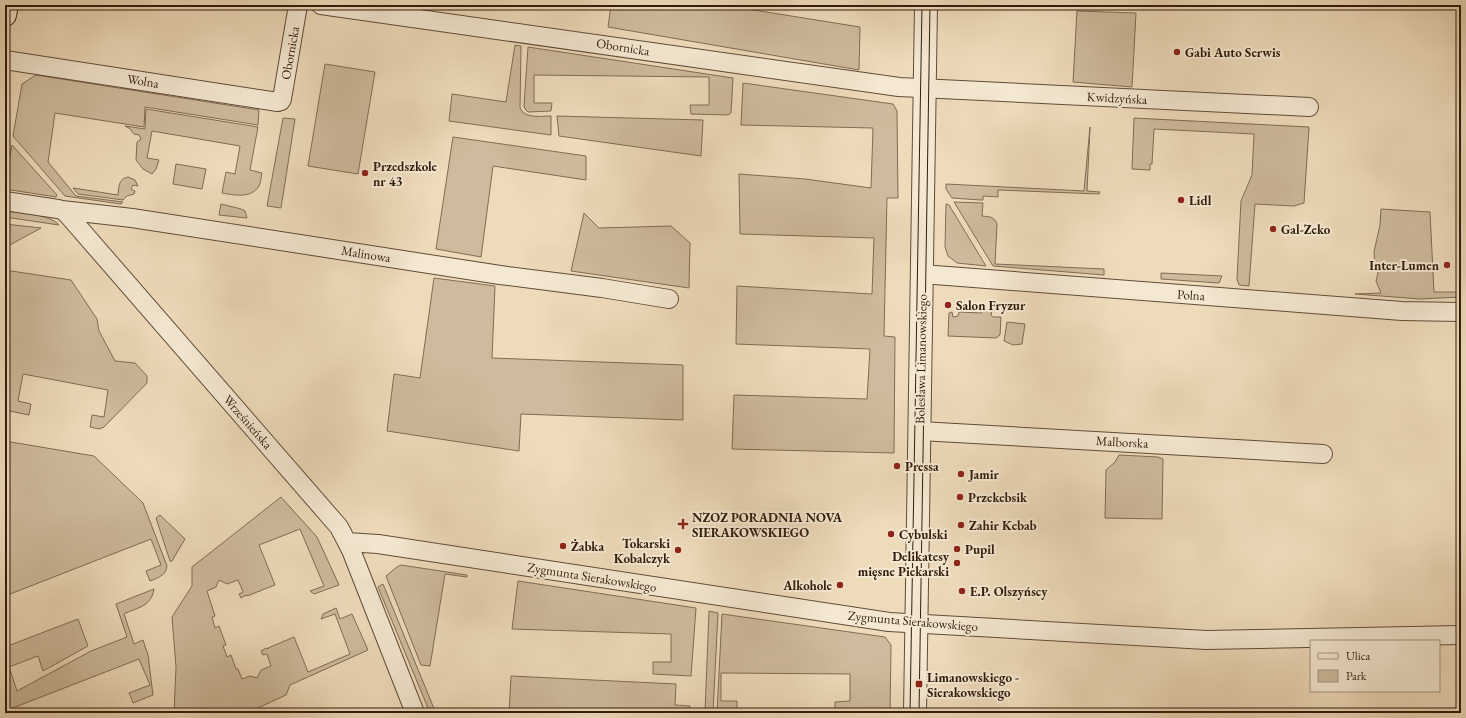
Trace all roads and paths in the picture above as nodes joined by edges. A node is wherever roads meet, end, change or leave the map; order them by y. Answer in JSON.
{"nodes":[{"id":1,"x":7,"y":5,"type":"edge"},
{"id":2,"x":298,"y":5,"type":"edge"},
{"id":3,"x":321,"y":5,"type":"edge"},
{"id":4,"x":926,"y":5,"type":"edge"},
{"id":5,"x":5,"y":15,"type":"edge"},
{"id":6,"x":5,"y":60,"type":"edge"},
{"id":7,"x":924,"y":88,"type":"junction"},
{"id":8,"x":280,"y":101,"type":"joint"},
{"id":9,"x":1309,"y":107,"type":"dead end"},
{"id":10,"x":5,"y":201,"type":"edge"},
{"id":11,"x":62,"y":210,"type":"junction"},
{"id":12,"x":922,"y":274,"type":"junction"},
{"id":13,"x":669,"y":299,"type":"dead end"},
{"id":14,"x":1461,"y":312,"type":"edge"},
{"id":15,"x":920,"y":431,"type":"junction"},
{"id":16,"x":1324,"y":454,"type":"dead end"},
{"id":17,"x":347,"y":542,"type":"junction"},
{"id":18,"x":916,"y":624,"type":"junction"},
{"id":19,"x":1461,"y":635,"type":"edge"},
{"id":20,"x":415,"y":713,"type":"edge"},
{"id":21,"x":915,"y":713,"type":"edge"}],
"edges":[{"from":1,"to":5,"type":"street"},
{"from":2,"to":8,"type":"street","name":"Obornicka"},
{"from":3,"to":7,"type":"street","name":"Obornicka"},
{"from":4,"to":7,"type":"street","name":"Bolesława Limanowskiego"},
{"from":6,"to":8,"type":"street","name":"Wolna"},
{"from":7,"to":9,"type":"street","name":"Kwidzyńska"},
{"from":7,"to":12,"type":"street","name":"Bolesława Limanowskiego"},
{"from":10,"to":11,"type":"street"},
{"from":11,"to":13,"type":"street","name":"Malinowa"},
{"from":11,"to":17,"type":"street","name":"Wrześnieńska"},
{"from":12,"to":14,"type":"street","name":"Polna"},
{"from":12,"to":15,"type":"street","name":"Bolesława Limanowskiego"},
{"from":15,"to":16,"type":"street","name":"Malborska"},
{"from":15,"to":18,"type":"street","name":"Bolesława Limanowskiego"},
{"from":17,"to":18,"type":"street","name":"Zygmunta Sierakowskiego"},
{"from":17,"to":20,"type":"street","name":"Wrześnieńska"},
{"from":18,"to":19,"type":"street","name":"Zygmunta Sierakowskiego"},
{"from":18,"to":21,"type":"street","name":"Bolesława Limanowskiego"}]}
